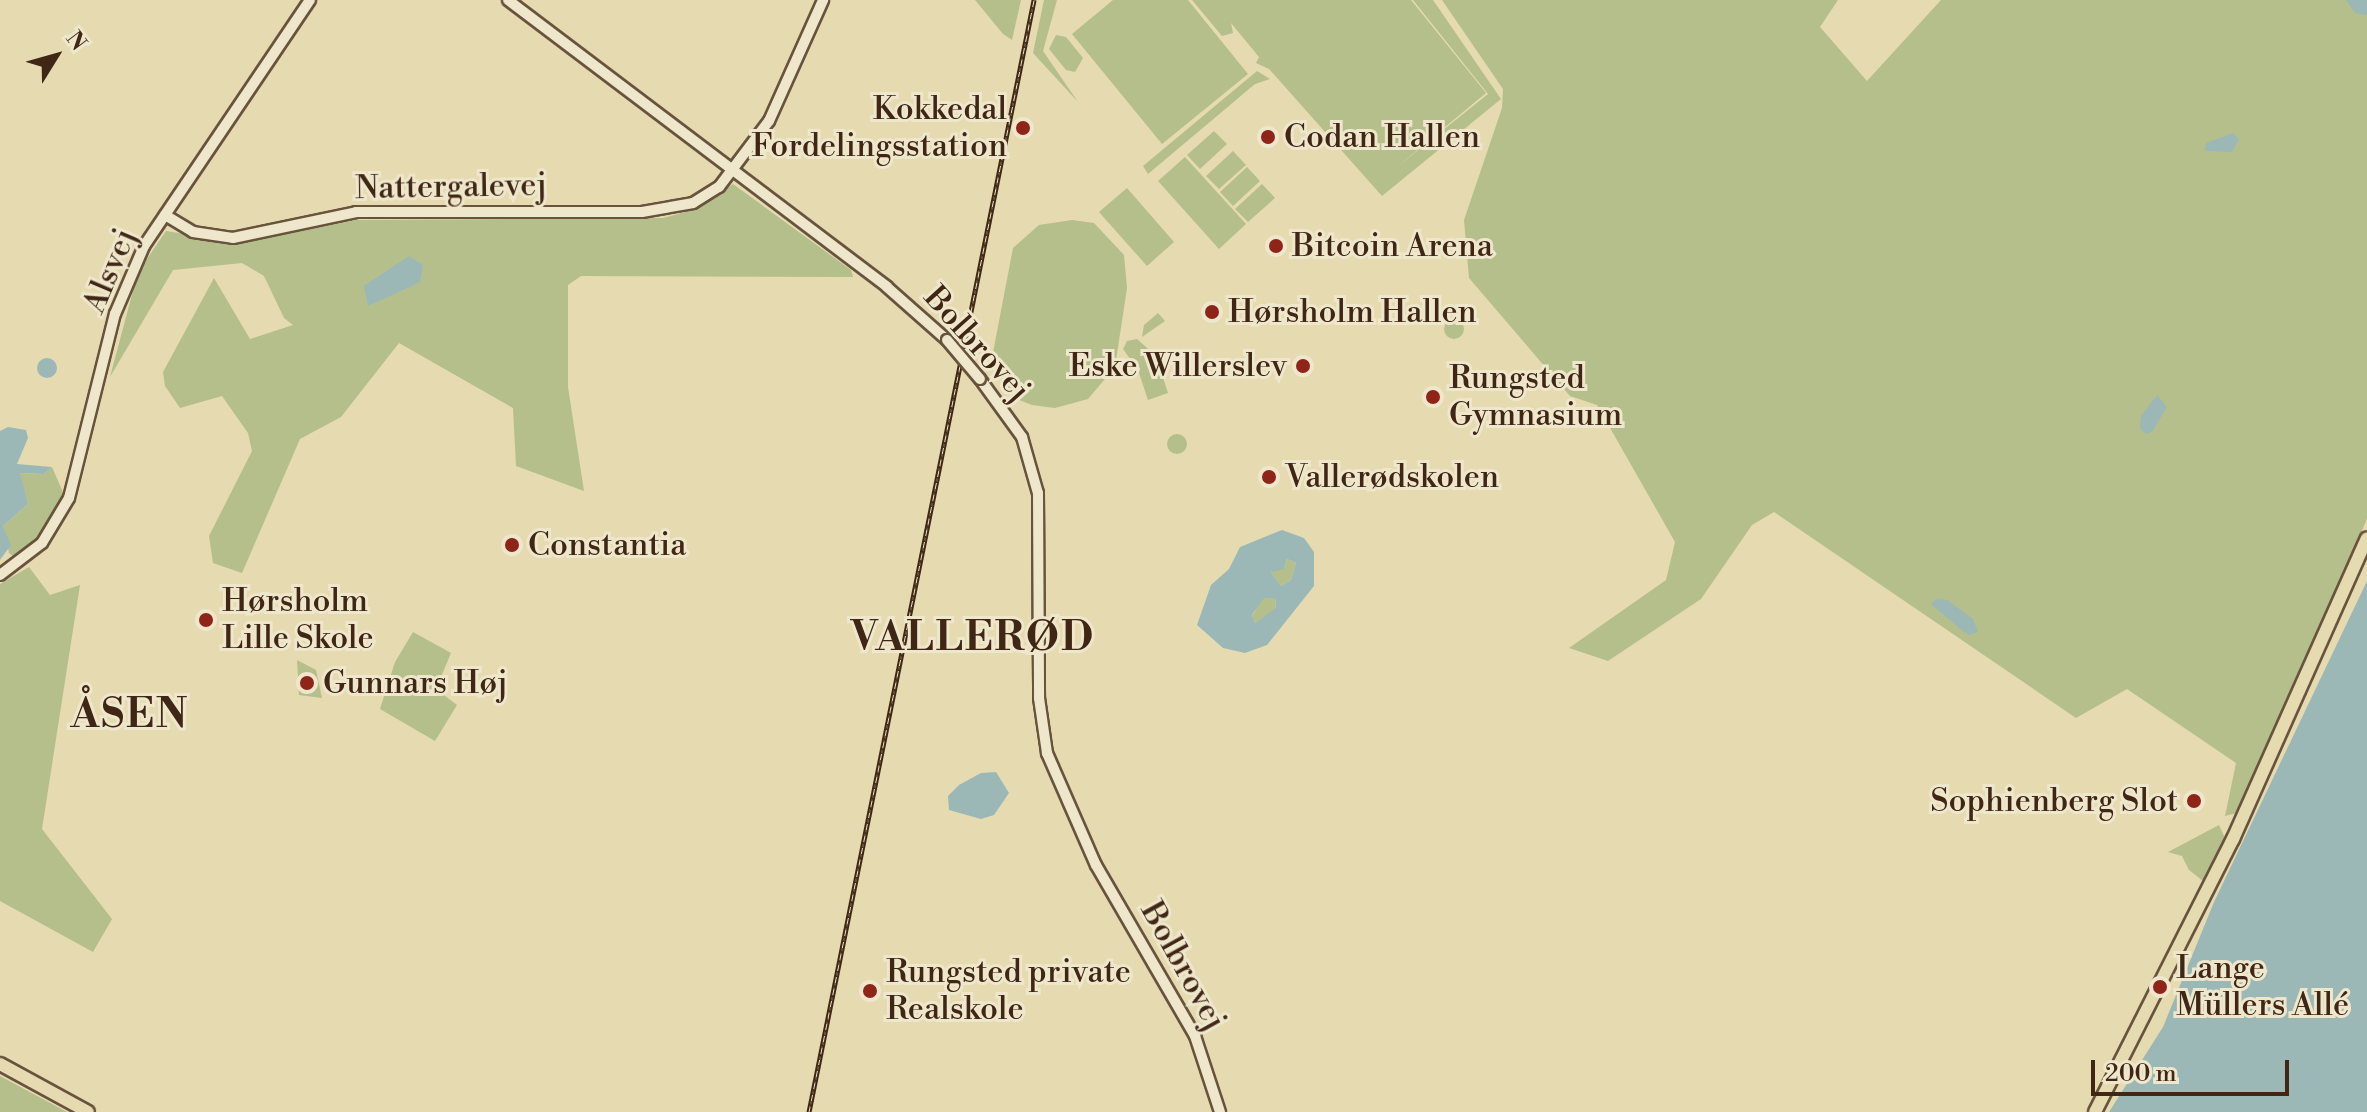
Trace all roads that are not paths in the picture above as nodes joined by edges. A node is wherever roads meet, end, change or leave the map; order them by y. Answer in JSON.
{"nodes":[{"id":1,"x":310,"y":0,"type":"edge"},
{"id":2,"x":508,"y":0,"type":"edge"},
{"id":3,"x":823,"y":0,"type":"edge"},
{"id":4,"x":732,"y":171,"type":"junction"},
{"id":5,"x":165,"y":215,"type":"junction"},
{"id":6,"x":2367,"y":538,"type":"edge"},
{"id":7,"x":0,"y":575,"type":"edge"},
{"id":8,"x":0,"y":1064,"type":"edge"},
{"id":9,"x":88,"y":1112,"type":"edge"},
{"id":10,"x":1220,"y":1112,"type":"edge"},
{"id":11,"x":2095,"y":1112,"type":"edge"}],
"edges":[{"from":1,"to":5,"type":"street","name":"Alsvej"},
{"from":2,"to":4,"type":"street","name":"Bolbrovej"},
{"from":3,"to":4,"type":"street","name":"Nattergalevej"},
{"from":4,"to":5,"type":"street","name":"Nattergalevej"},
{"from":4,"to":10,"type":"street","name":"Bolbrovej","bridge":true},
{"from":5,"to":7,"type":"street","name":"Alsvej"},
{"from":6,"to":11,"type":"main road"},
{"from":8,"to":9,"type":"main road"}]}
